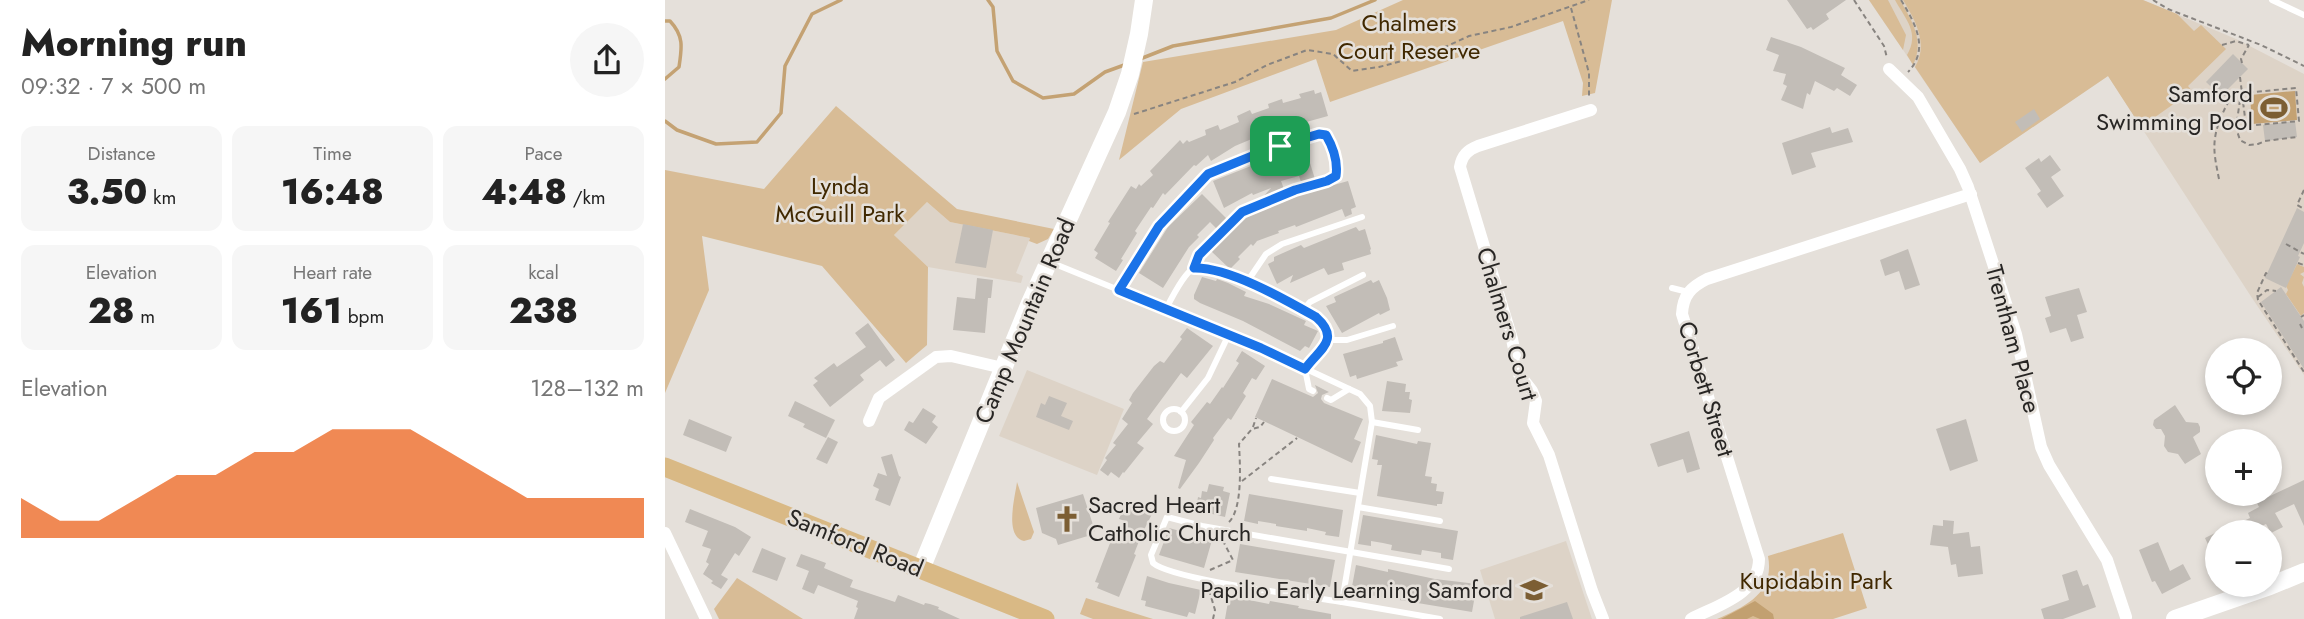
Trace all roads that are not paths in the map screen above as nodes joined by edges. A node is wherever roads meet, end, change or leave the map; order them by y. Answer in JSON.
{"nodes":[{"id":1,"x":1144,"y":0,"type":"edge"},
{"id":2,"x":2272,"y":0,"type":"edge"},
{"id":3,"x":2304,"y":15,"type":"edge"},
{"id":4,"x":1889,"y":69,"type":"road end"},
{"id":5,"x":1591,"y":110,"type":"road end"},
{"id":6,"x":1971,"y":194,"type":"junction"},
{"id":7,"x":1361,"y":217,"type":"dead end"},
{"id":8,"x":1049,"y":262,"type":"junction"},
{"id":9,"x":1194,"y":268,"type":"junction"},
{"id":10,"x":1363,"y":275,"type":"dead end"},
{"id":11,"x":1247,"y":282,"type":"junction"},
{"id":12,"x":1672,"y":288,"type":"dead end"},
{"id":13,"x":1119,"y":290,"type":"junction"},
{"id":14,"x":1688,"y":292,"type":"junction"},
{"id":15,"x":1166,"y":309,"type":"junction"},
{"id":16,"x":1303,"y":310,"type":"junction"},
{"id":17,"x":1393,"y":326,"type":"dead end"},
{"id":18,"x":1229,"y":334,"type":"junction"},
{"id":19,"x":1327,"y":340,"type":"junction"},
{"id":20,"x":1003,"y":368,"type":"junction"},
{"id":21,"x":1305,"y":369,"type":"junction"},
{"id":22,"x":1349,"y":389,"type":"junction"},
{"id":23,"x":1313,"y":391,"type":"dead end"},
{"id":24,"x":1327,"y":398,"type":"dead end"},
{"id":25,"x":1181,"y":412,"type":"dead end"},
{"id":26,"x":869,"y":421,"type":"dead end"},
{"id":27,"x":1372,"y":422,"type":"junction"},
{"id":28,"x":1418,"y":430,"type":"dead end"},
{"id":29,"x":665,"y":467,"type":"edge"},
{"id":30,"x":1271,"y":479,"type":"dead end"},
{"id":31,"x":1360,"y":494,"type":"junction"},
{"id":32,"x":1358,"y":507,"type":"junction"},
{"id":33,"x":1440,"y":521,"type":"dead end"},
{"id":34,"x":665,"y":533,"type":"edge"},
{"id":35,"x":1350,"y":553,"type":"junction"},
{"id":36,"x":921,"y":569,"type":"junction"},
{"id":37,"x":1449,"y":569,"type":"dead end"},
{"id":38,"x":2304,"y":572,"type":"edge"},
{"id":39,"x":1342,"y":602,"type":"junction"},
{"id":40,"x":2126,"y":617,"type":"dead end"},
{"id":41,"x":706,"y":619,"type":"edge"},
{"id":42,"x":1045,"y":619,"type":"edge"},
{"id":43,"x":1440,"y":619,"type":"edge"},
{"id":44,"x":1604,"y":619,"type":"edge"},
{"id":45,"x":1691,"y":619,"type":"edge"},
{"id":46,"x":2175,"y":619,"type":"edge"}],
"edges":[{"from":1,"to":8,"type":"street","name":"Camp Mountain Road"},
{"from":2,"to":3,"type":"lane"},
{"from":4,"to":6,"type":"street","name":"Trentham Place"},
{"from":5,"to":44,"type":"street","name":"Chalmers Court"},
{"from":6,"to":14,"type":"street","name":"Corbett Street"},
{"from":6,"to":40,"type":"street","name":"Trentham Place"},
{"from":7,"to":11,"type":"lane"},
{"from":8,"to":13,"type":"lane"},
{"from":8,"to":20,"type":"street","name":"Camp Mountain Road"},
{"from":9,"to":11,"type":"lane"},
{"from":9,"to":13,"type":"lane"},
{"from":9,"to":15,"type":"lane"},
{"from":10,"to":16,"type":"lane"},
{"from":11,"to":16,"type":"lane"},
{"from":12,"to":14,"type":"lane"},
{"from":13,"to":15,"type":"lane"},
{"from":14,"to":45,"type":"street","name":"Corbett Street"},
{"from":15,"to":18,"type":"lane"},
{"from":16,"to":19,"type":"lane"},
{"from":17,"to":19,"type":"lane"},
{"from":18,"to":21,"type":"lane"},
{"from":18,"to":25,"type":"lane"},
{"from":19,"to":21,"type":"lane"},
{"from":20,"to":26,"type":"street"},
{"from":20,"to":36,"type":"street","name":"Camp Mountain Road"},
{"from":21,"to":22,"type":"lane"},
{"from":21,"to":23,"type":"lane"},
{"from":22,"to":24,"type":"lane"},
{"from":22,"to":27,"type":"lane"},
{"from":27,"to":28,"type":"lane"},
{"from":27,"to":31,"type":"lane"},
{"from":29,"to":36,"type":"main road","name":"Samford Road"},
{"from":30,"to":31,"type":"lane"},
{"from":31,"to":32,"type":"lane"},
{"from":32,"to":33,"type":"lane"},
{"from":32,"to":35,"type":"lane"},
{"from":34,"to":41,"type":"street"},
{"from":35,"to":37,"type":"lane"},
{"from":35,"to":39,"type":"lane"},
{"from":35,"to":39,"type":"lane"},
{"from":36,"to":42,"type":"main road","name":"Samford Road"},
{"from":38,"to":46,"type":"street"},
{"from":39,"to":43,"type":"lane"}]}
